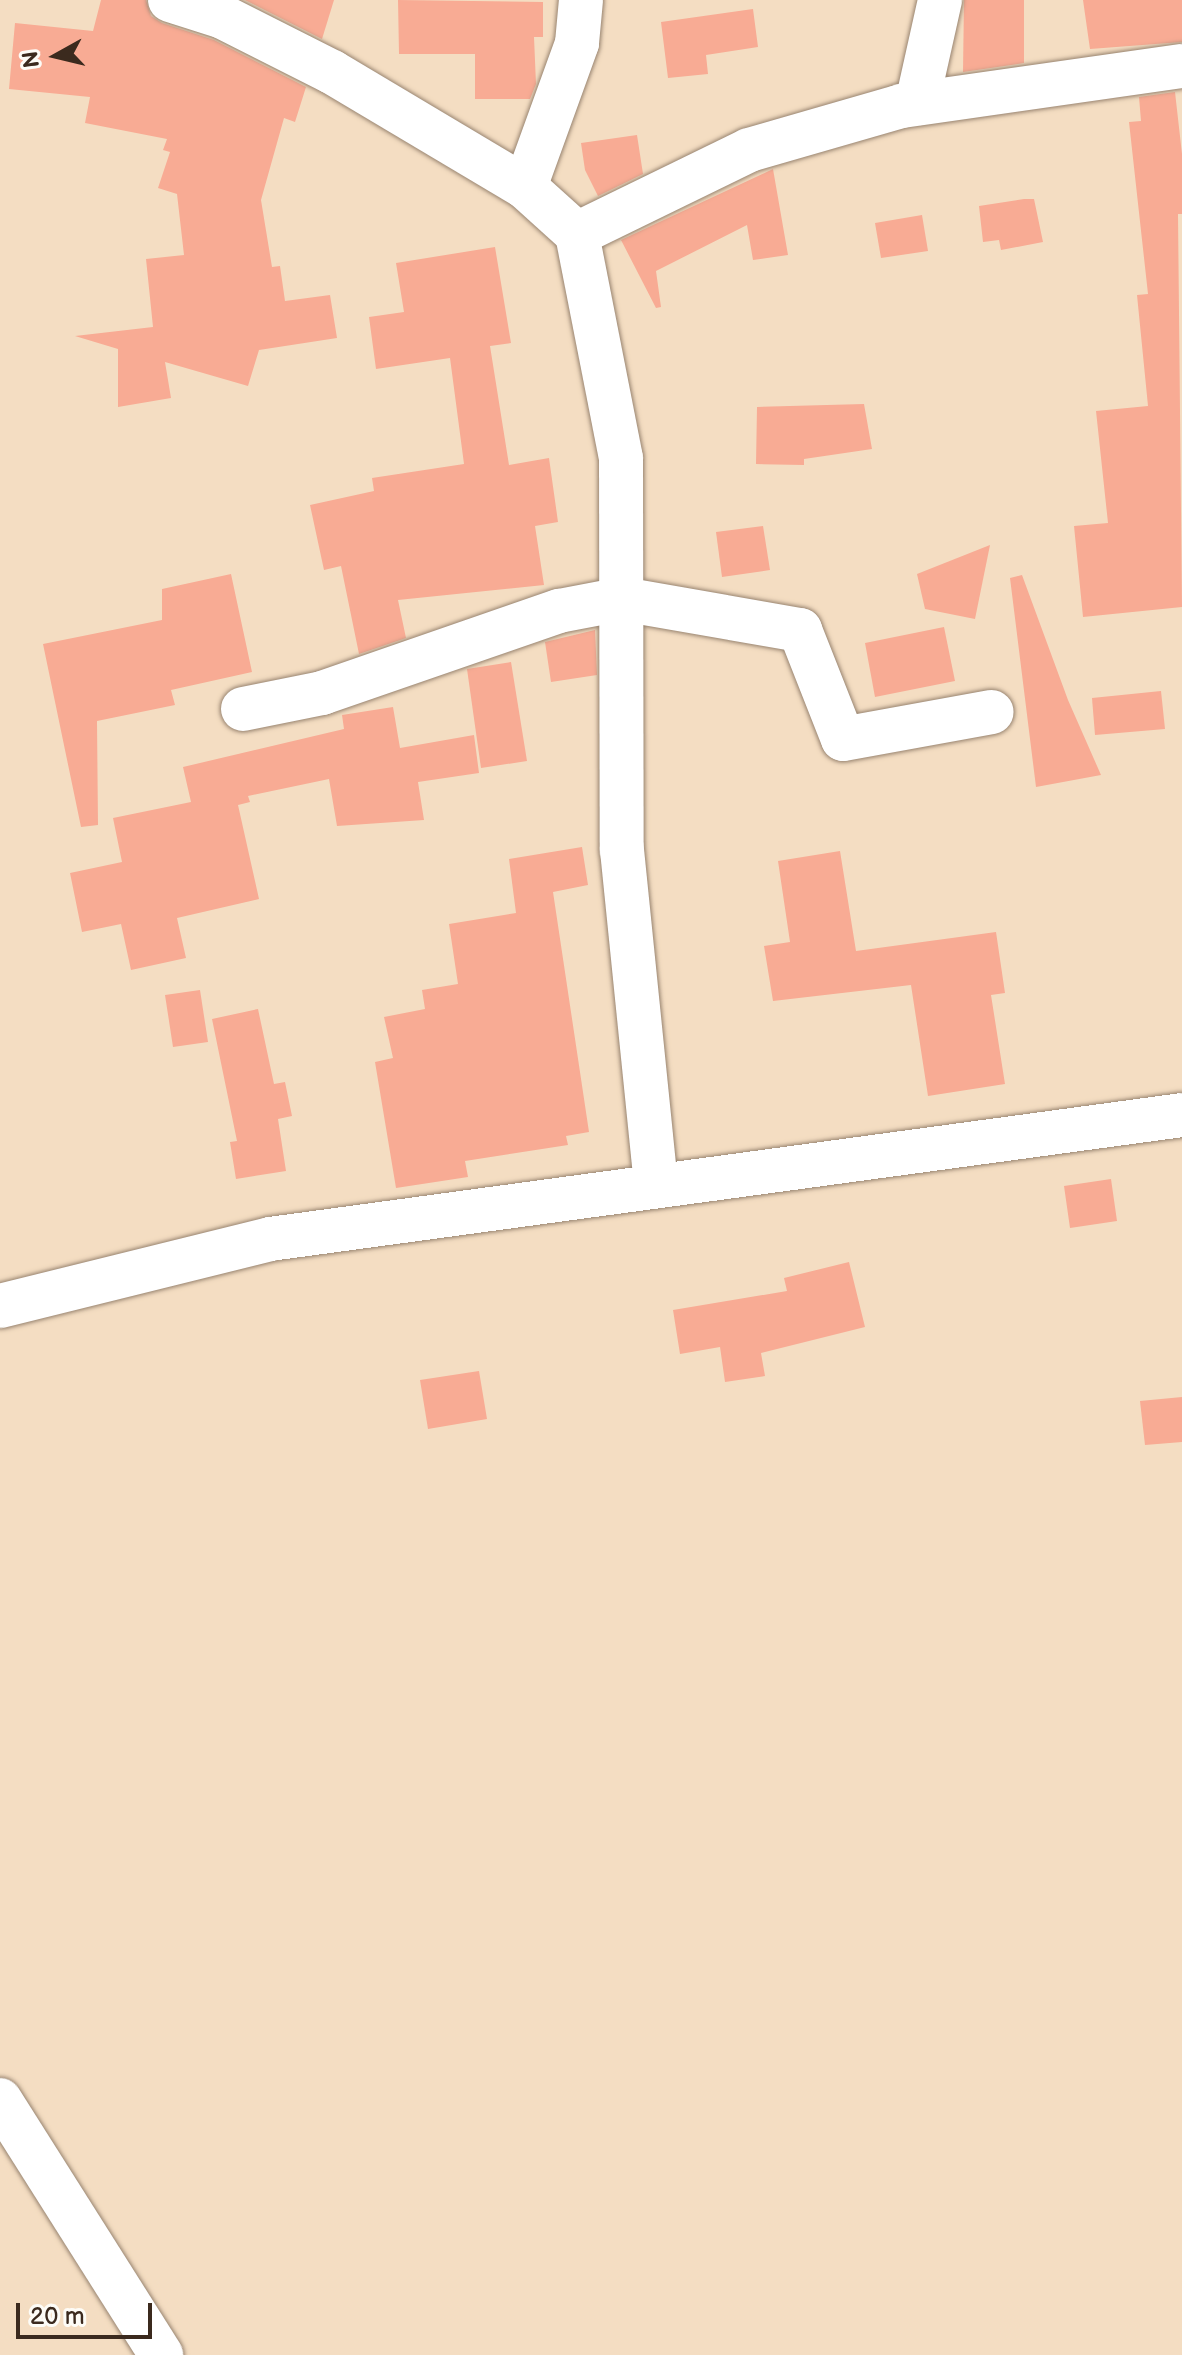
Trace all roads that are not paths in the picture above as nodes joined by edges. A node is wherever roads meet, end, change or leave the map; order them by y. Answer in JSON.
{"nodes":[{"id":1,"x":170,"y":0,"type":"edge"},
{"id":2,"x":581,"y":0,"type":"edge"},
{"id":3,"x":940,"y":0,"type":"edge"},
{"id":4,"x":1182,"y":66,"type":"edge"},
{"id":5,"x":917,"y":103,"type":"junction"},
{"id":6,"x":525,"y":187,"type":"junction"},
{"id":7,"x":577,"y":234,"type":"junction"},
{"id":8,"x":622,"y":599,"type":"junction"},
{"id":9,"x":243,"y":709,"type":"dead end"},
{"id":10,"x":992,"y":712,"type":"dead end"},
{"id":11,"x":1182,"y":1115,"type":"edge"},
{"id":12,"x":656,"y":1185,"type":"junction"},
{"id":13,"x":0,"y":1306,"type":"edge"},
{"id":14,"x":0,"y":2100,"type":"edge"},
{"id":15,"x":163,"y":2354,"type":"edge"}],
"edges":[{"from":1,"to":6,"type":"street"},
{"from":2,"to":6,"type":"street"},
{"from":3,"to":5,"type":"street"},
{"from":4,"to":5,"type":"street"},
{"from":5,"to":7,"type":"street"},
{"from":6,"to":7,"type":"street"},
{"from":7,"to":8,"type":"street"},
{"from":8,"to":9,"type":"street"},
{"from":8,"to":10,"type":"street"},
{"from":8,"to":12,"type":"street"},
{"from":11,"to":12,"type":"street"},
{"from":12,"to":13,"type":"street"},
{"from":14,"to":15,"type":"street"}]}
